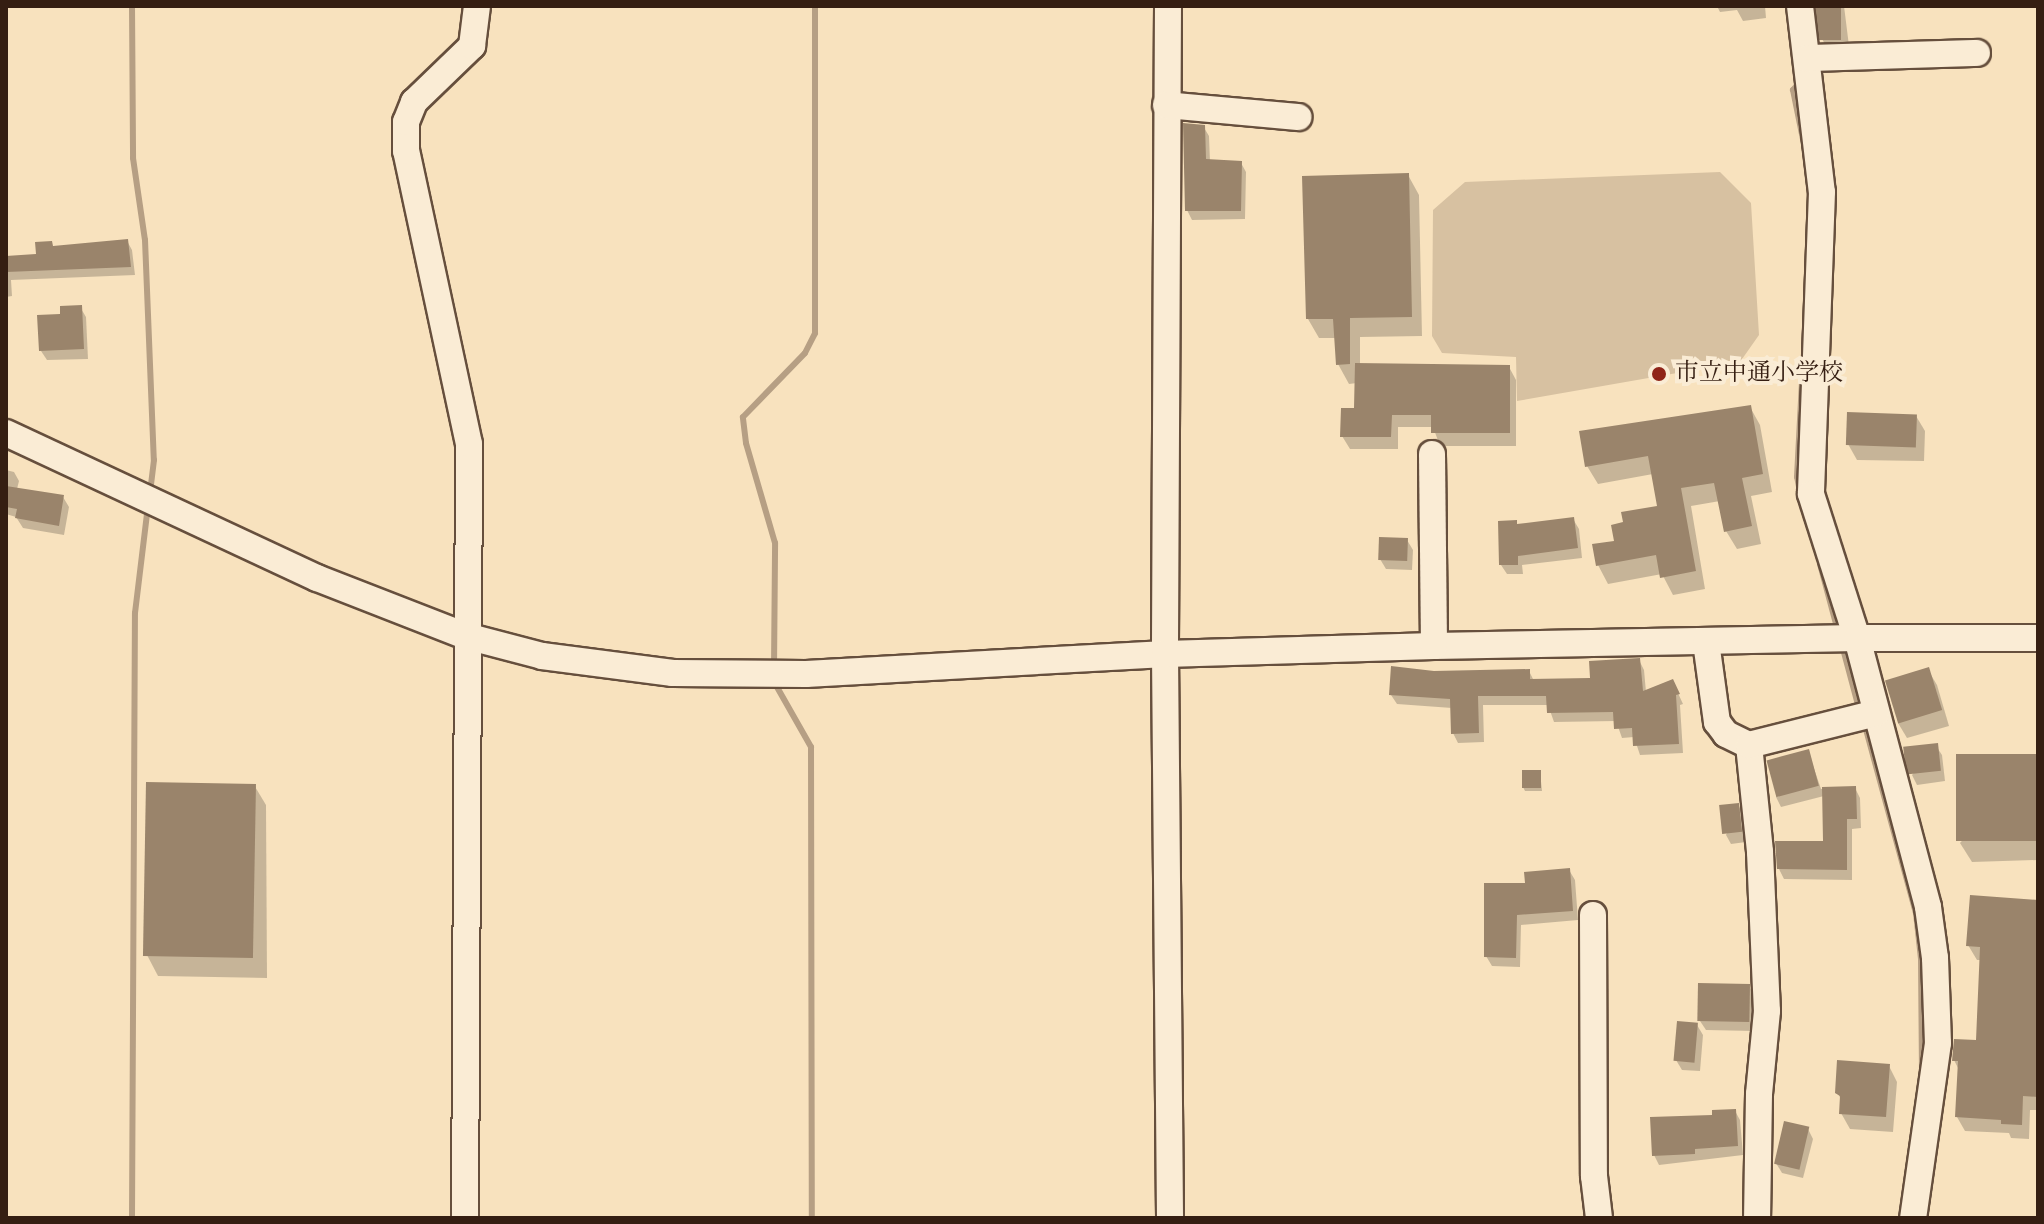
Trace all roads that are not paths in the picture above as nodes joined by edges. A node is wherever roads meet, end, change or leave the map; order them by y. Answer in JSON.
{"nodes":[{"id":1,"x":477,"y":6,"type":"edge"},
{"id":2,"x":1168,"y":6,"type":"edge"},
{"id":3,"x":1800,"y":6,"type":"edge"},
{"id":4,"x":1977,"y":53,"type":"dead end"},
{"id":5,"x":1807,"y":58,"type":"junction"},
{"id":6,"x":1166,"y":105,"type":"junction"},
{"id":7,"x":1298,"y":117,"type":"dead end"},
{"id":8,"x":6,"y":433,"type":"edge"},
{"id":9,"x":1432,"y":454,"type":"dead end"},
{"id":10,"x":466,"y":636,"type":"junction"},
{"id":11,"x":1857,"y":638,"type":"junction"},
{"id":12,"x":2038,"y":638,"type":"edge"},
{"id":13,"x":1706,"y":642,"type":"junction"},
{"id":14,"x":1434,"y":646,"type":"junction"},
{"id":15,"x":1165,"y":654,"type":"junction"},
{"id":16,"x":1876,"y":713,"type":"junction"},
{"id":17,"x":1749,"y":745,"type":"junction"},
{"id":18,"x":1593,"y":915,"type":"dead end"},
{"id":19,"x":465,"y":1218,"type":"edge"},
{"id":20,"x":1170,"y":1218,"type":"edge"},
{"id":21,"x":1599,"y":1218,"type":"edge"},
{"id":22,"x":1757,"y":1218,"type":"edge"},
{"id":23,"x":1913,"y":1218,"type":"edge"}],
"edges":[{"from":1,"to":10,"type":"street"},
{"from":2,"to":6,"type":"street"},
{"from":3,"to":5,"type":"street"},
{"from":4,"to":5,"type":"street"},
{"from":5,"to":11,"type":"street"},
{"from":6,"to":7,"type":"street"},
{"from":6,"to":15,"type":"street"},
{"from":8,"to":10,"type":"street"},
{"from":9,"to":14,"type":"street"},
{"from":10,"to":15,"type":"street"},
{"from":10,"to":19,"type":"street"},
{"from":11,"to":12,"type":"street"},
{"from":11,"to":13,"type":"street"},
{"from":11,"to":16,"type":"street"},
{"from":13,"to":14,"type":"street"},
{"from":13,"to":17,"type":"street"},
{"from":14,"to":15,"type":"street"},
{"from":15,"to":20,"type":"street"},
{"from":16,"to":17,"type":"street"},
{"from":16,"to":23,"type":"street"},
{"from":17,"to":22,"type":"street"},
{"from":18,"to":21,"type":"street"}]}
